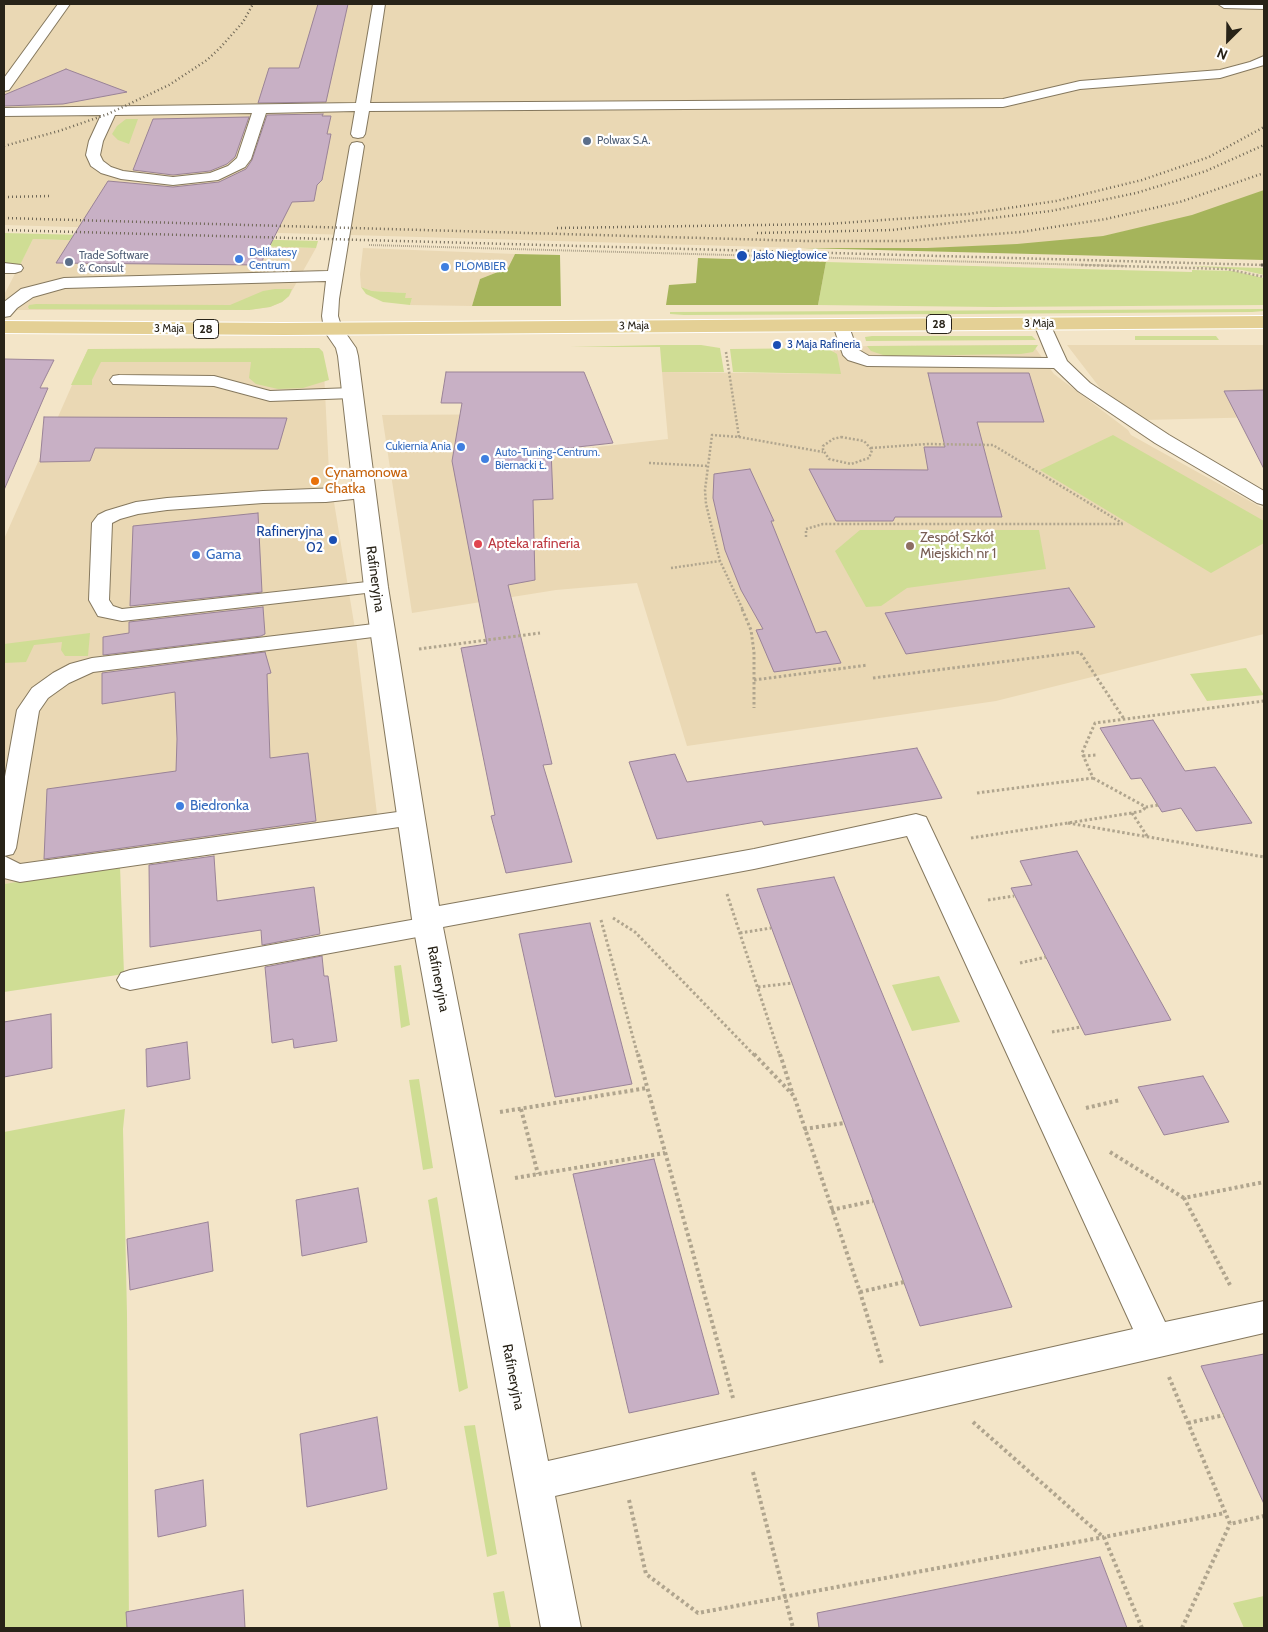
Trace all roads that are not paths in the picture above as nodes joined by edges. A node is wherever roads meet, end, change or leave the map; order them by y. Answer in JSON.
{"nodes":[{"id":1,"x":64,"y":4,"type":"edge"},
{"id":2,"x":379,"y":4,"type":"edge"},
{"id":3,"x":1224,"y":4,"type":"edge"},
{"id":4,"x":1264,"y":5,"type":"edge"},
{"id":5,"x":1264,"y":60,"type":"edge"},
{"id":6,"x":4,"y":87,"type":"edge"},
{"id":7,"x":363,"y":107,"type":"junction"},
{"id":8,"x":260,"y":108,"type":"junction"},
{"id":9,"x":110,"y":110,"type":"junction"},
{"id":10,"x":4,"y":112,"type":"edge"},
{"id":11,"x":334,"y":276,"type":"junction"},
{"id":12,"x":4,"y":312,"type":"edge"},
{"id":13,"x":1264,"y":322,"type":"edge"},
{"id":14,"x":1042,"y":324,"type":"junction"},
{"id":15,"x":841,"y":325,"type":"junction"},
{"id":16,"x":4,"y":327,"type":"edge"},
{"id":17,"x":333,"y":328,"type":"junction"},
{"id":18,"x":1060,"y":363,"type":"junction"},
{"id":19,"x":119,"y":380,"type":"dead end"},
{"id":20,"x":352,"y":394,"type":"junction"},
{"id":21,"x":364,"y":493,"type":"junction"},
{"id":22,"x":1264,"y":498,"type":"edge"},
{"id":23,"x":376,"y":587,"type":"junction"},
{"id":24,"x":382,"y":630,"type":"junction"},
{"id":25,"x":412,"y":818,"type":"junction"},
{"id":26,"x":4,"y":848,"type":"edge"},
{"id":27,"x":4,"y":865,"type":"edge"},
{"id":28,"x":428,"y":923,"type":"junction"},
{"id":29,"x":130,"y":980,"type":"dead end"},
{"id":30,"x":1264,"y":1317,"type":"edge"},
{"id":31,"x":1162,"y":1356,"type":"junction"},
{"id":32,"x":533,"y":1482,"type":"junction"},
{"id":33,"x":561,"y":1628,"type":"edge"}],
"edges":[{"from":1,"to":6,"type":"lane"},
{"from":2,"to":7,"type":"lane"},
{"from":3,"to":4,"type":"lane"},
{"from":5,"to":7,"type":"lane"},
{"from":7,"to":8,"type":"lane"},
{"from":7,"to":11,"type":"lane"},
{"from":8,"to":9,"type":"lane"},
{"from":8,"to":9,"type":"lane"},
{"from":9,"to":10,"type":"lane"},
{"from":11,"to":12,"type":"lane"},
{"from":11,"to":17,"type":"lane"},
{"from":13,"to":14,"type":"main road","name":"3 Maja","number":"28"},
{"from":14,"to":15,"type":"main road","name":"3 Maja","number":"28"},
{"from":14,"to":18,"type":"lane"},
{"from":15,"to":17,"type":"main road","name":"3 Maja","number":"28"},
{"from":15,"to":18,"type":"lane"},
{"from":16,"to":17,"type":"main road","name":"3 Maja","number":"28"},
{"from":17,"to":20,"type":"street","name":"Rafineryjna"},
{"from":18,"to":22,"type":"lane"},
{"from":19,"to":20,"type":"lane"},
{"from":20,"to":21,"type":"street","name":"Rafineryjna"},
{"from":21,"to":23,"type":"street","name":"Rafineryjna"},
{"from":21,"to":23,"type":"lane"},
{"from":23,"to":24,"type":"street","name":"Rafineryjna"},
{"from":24,"to":25,"type":"street","name":"Rafineryjna"},
{"from":24,"to":26,"type":"lane"},
{"from":25,"to":27,"type":"lane"},
{"from":25,"to":28,"type":"street","name":"Rafineryjna"},
{"from":28,"to":29,"type":"lane"},
{"from":28,"to":31,"type":"street"},
{"from":28,"to":32,"type":"street","name":"Rafineryjna"},
{"from":30,"to":31,"type":"street"},
{"from":31,"to":32,"type":"street"},
{"from":32,"to":33,"type":"street","name":"Rafineryjna"}]}
